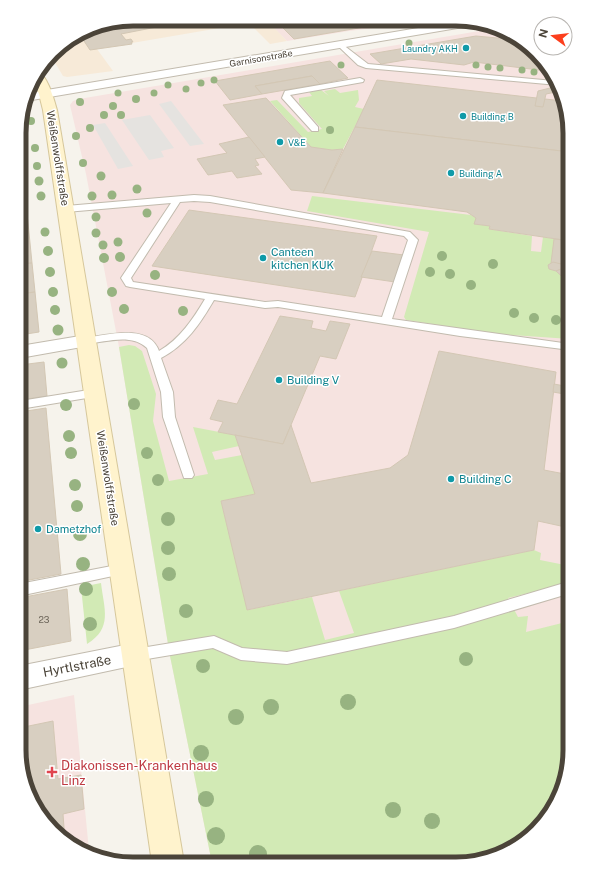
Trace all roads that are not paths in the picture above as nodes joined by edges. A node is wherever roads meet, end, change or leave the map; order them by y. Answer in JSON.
{"nodes":[{"id":1,"x":451,"y":26,"type":"edge"},
{"id":2,"x":340,"y":44,"type":"junction"},
{"id":3,"x":366,"y":66,"type":"junction"},
{"id":4,"x":39,"y":81,"type":"edge"},
{"id":5,"x":550,"y":82,"type":"edge"},
{"id":6,"x":46,"y":94,"type":"junction"},
{"id":7,"x":33,"y":96,"type":"edge"},
{"id":8,"x":316,"y":129,"type":"dead end"},
{"id":9,"x":178,"y":198,"type":"junction"},
{"id":10,"x":66,"y":209,"type":"junction"},
{"id":11,"x":211,"y":296,"type":"junction"},
{"id":12,"x":386,"y":320,"type":"junction"},
{"id":13,"x":86,"y":341,"type":"junction"},
{"id":14,"x":563,"y":346,"type":"edge"},
{"id":15,"x":26,"y":351,"type":"edge"},
{"id":16,"x":155,"y":357,"type":"junction"},
{"id":17,"x":95,"y":393,"type":"junction"},
{"id":18,"x":26,"y":404,"type":"edge"},
{"id":19,"x":188,"y":475,"type":"dead end"},
{"id":20,"x":122,"y":569,"type":"junction"},
{"id":21,"x":26,"y":589,"type":"edge"},
{"id":22,"x":563,"y":590,"type":"edge"},
{"id":23,"x":135,"y":655,"type":"junction"},
{"id":24,"x":26,"y":677,"type":"edge"},
{"id":25,"x":167,"y":857,"type":"edge"}],
"edges":[{"from":1,"to":2,"type":"street","name":"Garnisonstraße"},
{"from":2,"to":3,"type":"lane"},
{"from":2,"to":6,"type":"street","name":"Garnisonstraße"},
{"from":3,"to":5,"type":"lane"},
{"from":3,"to":8,"type":"lane"},
{"from":4,"to":6,"type":"street","name":"Weißenwolffstraße"},
{"from":6,"to":7,"type":"street","name":"Garnisonstraße"},
{"from":6,"to":10,"type":"street","name":"Weißenwolffstraße"},
{"from":9,"to":10,"type":"lane"},
{"from":9,"to":11,"type":"lane"},
{"from":9,"to":12,"type":"lane"},
{"from":10,"to":13,"type":"street","name":"Weißenwolffstraße"},
{"from":11,"to":12,"type":"lane"},
{"from":11,"to":16,"type":"lane"},
{"from":12,"to":14,"type":"lane"},
{"from":13,"to":15,"type":"street"},
{"from":13,"to":16,"type":"lane"},
{"from":13,"to":17,"type":"street","name":"Weißenwolffstraße"},
{"from":16,"to":19,"type":"lane"},
{"from":17,"to":18,"type":"lane"},
{"from":17,"to":20,"type":"street","name":"Weißenwolffstraße"},
{"from":20,"to":21,"type":"lane"},
{"from":20,"to":23,"type":"street","name":"Weißenwolffstraße"},
{"from":22,"to":23,"type":"lane"},
{"from":23,"to":24,"type":"street","name":"Hyrtlstraße"},
{"from":23,"to":25,"type":"street","name":"Weißenwolffstraße"}]}
